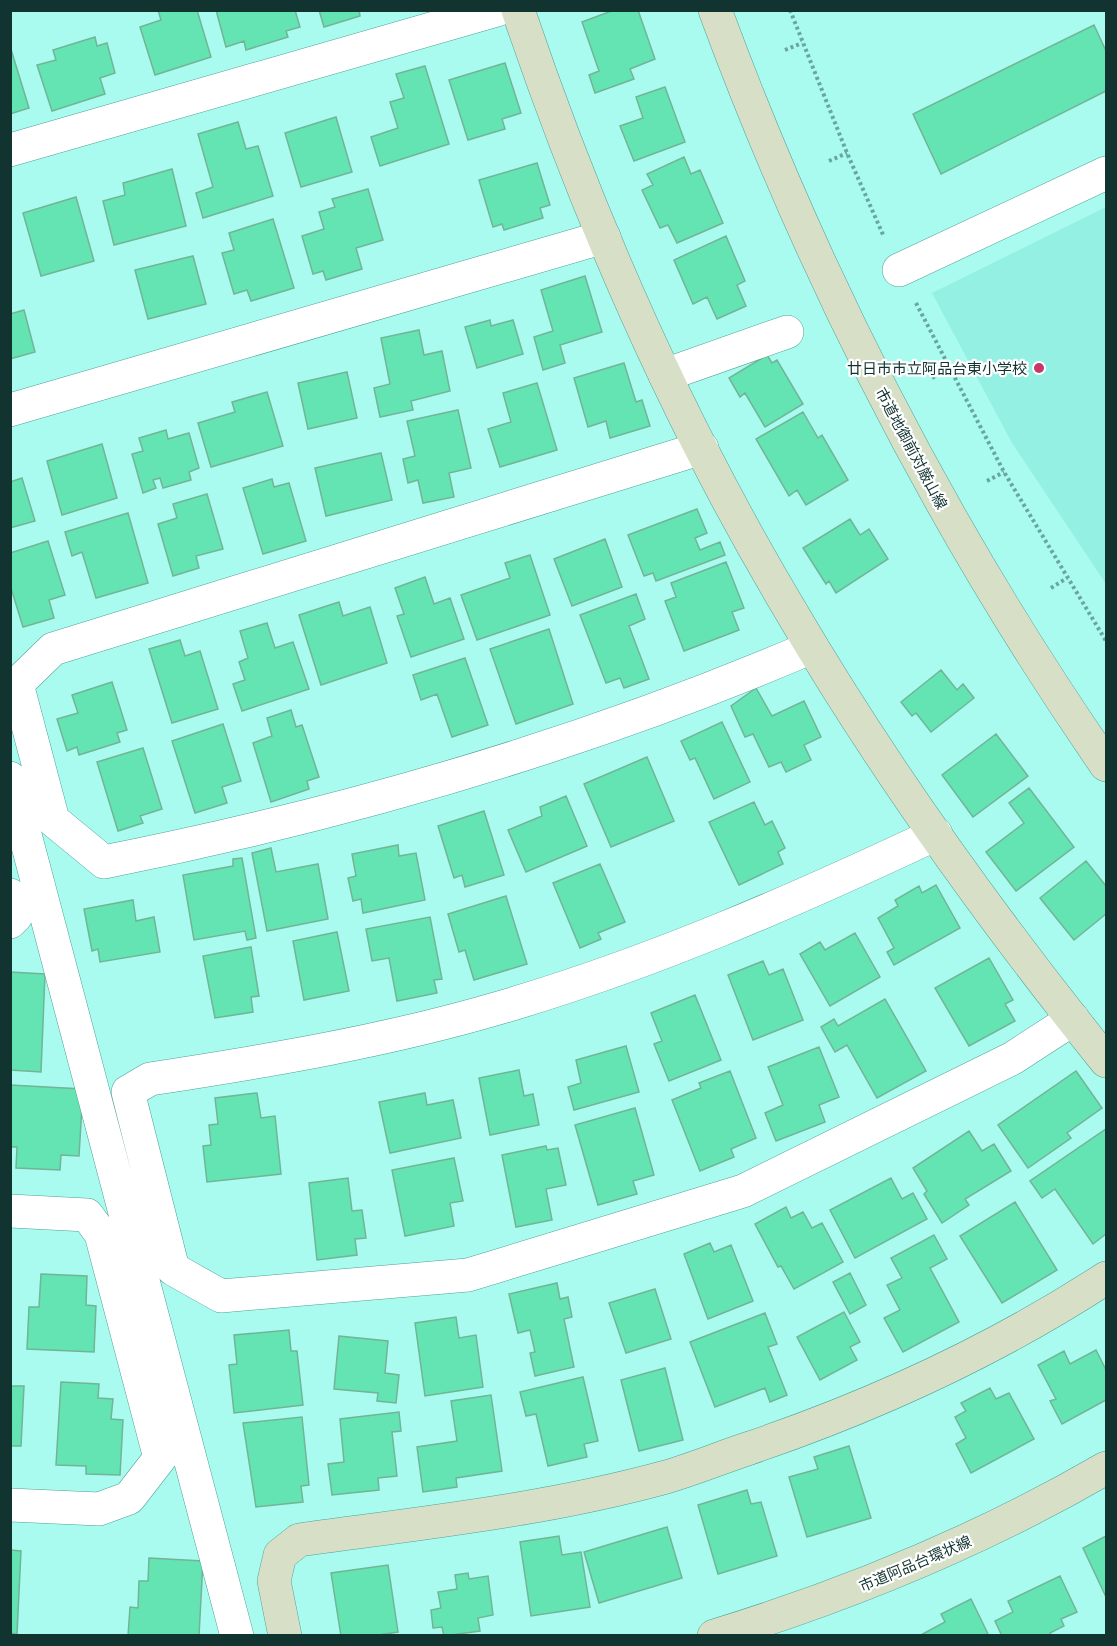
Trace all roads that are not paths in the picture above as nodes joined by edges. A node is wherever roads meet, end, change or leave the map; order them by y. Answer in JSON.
{"nodes":[{"id":1,"x":497,"y":10,"type":"edge"},
{"id":2,"x":518,"y":10,"type":"edge"},
{"id":3,"x":715,"y":10,"type":"edge"},
{"id":4,"x":10,"y":150,"type":"edge"},
{"id":5,"x":1107,"y":172,"type":"edge"},
{"id":6,"x":604,"y":237,"type":"junction"},
{"id":7,"x":899,"y":270,"type":"road end"},
{"id":8,"x":787,"y":332,"type":"dead end"},
{"id":9,"x":665,"y":375,"type":"junction"},
{"id":10,"x":10,"y":410,"type":"edge"},
{"id":11,"x":702,"y":448,"type":"junction"},
{"id":12,"x":812,"y":647,"type":"junction"},
{"id":13,"x":1107,"y":765,"type":"edge"},
{"id":14,"x":10,"y":778,"type":"edge"},
{"id":15,"x":936,"y":834,"type":"junction"},
{"id":16,"x":10,"y":895,"type":"edge"},
{"id":17,"x":10,"y":922,"type":"edge"},
{"id":18,"x":1073,"y":1019,"type":"junction"},
{"id":19,"x":1107,"y":1061,"type":"edge"},
{"id":20,"x":10,"y":1211,"type":"edge"},
{"id":21,"x":1107,"y":1278,"type":"edge"},
{"id":22,"x":1107,"y":1468,"type":"edge"},
{"id":23,"x":10,"y":1504,"type":"edge"},
{"id":24,"x":237,"y":1635,"type":"edge"},
{"id":25,"x":285,"y":1635,"type":"edge"},
{"id":26,"x":714,"y":1635,"type":"edge"}],
"edges":[{"from":1,"to":4,"type":"street"},
{"from":2,"to":6,"type":"street"},
{"from":3,"to":13,"type":"street","name":"市道地御前対厳山線"},
{"from":5,"to":7,"type":"street"},
{"from":6,"to":9,"type":"street"},
{"from":6,"to":10,"type":"street"},
{"from":8,"to":9,"type":"street"},
{"from":9,"to":11,"type":"street"},
{"from":11,"to":12,"type":"street"},
{"from":11,"to":12,"type":"street"},
{"from":12,"to":15,"type":"street"},
{"from":14,"to":24,"type":"street"},
{"from":15,"to":18,"type":"street"},
{"from":15,"to":18,"type":"street"},
{"from":16,"to":17,"type":"street"},
{"from":18,"to":19,"type":"street"},
{"from":20,"to":23,"type":"street"},
{"from":21,"to":25,"type":"street"},
{"from":22,"to":26,"type":"street","name":"市道阿品台環状線"}]}
